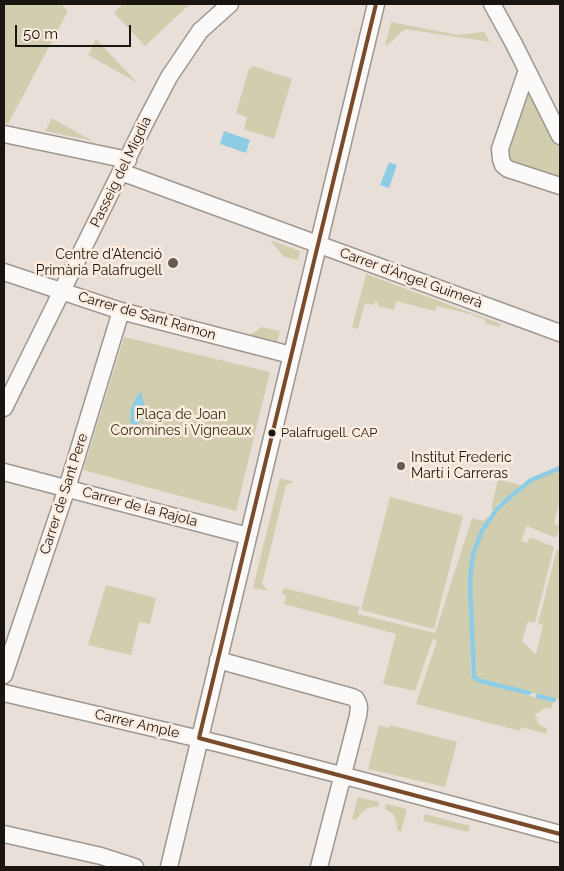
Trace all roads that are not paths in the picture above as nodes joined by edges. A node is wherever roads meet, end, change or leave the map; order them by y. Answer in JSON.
{"nodes":[{"id":1,"x":230,"y":4,"type":"edge"},
{"id":2,"x":376,"y":4,"type":"edge"},
{"id":3,"x":492,"y":4,"type":"edge"},
{"id":4,"x":527,"y":70,"type":"junction"},
{"id":5,"x":4,"y":134,"type":"edge"},
{"id":6,"x":560,"y":136,"type":"edge"},
{"id":7,"x":124,"y":166,"type":"junction"},
{"id":8,"x":560,"y":186,"type":"edge"},
{"id":9,"x":318,"y":244,"type":"junction"},
{"id":10,"x":4,"y":272,"type":"edge"},
{"id":11,"x":62,"y":292,"type":"junction"},
{"id":12,"x":120,"y":311,"type":"junction"},
{"id":13,"x":560,"y":333,"type":"edge"},
{"id":14,"x":292,"y":355,"type":"junction"},
{"id":15,"x":4,"y":408,"type":"edge"},
{"id":16,"x":4,"y":472,"type":"edge"},
{"id":17,"x":67,"y":488,"type":"junction"},
{"id":18,"x":248,"y":536,"type":"junction"},
{"id":19,"x":218,"y":660,"type":"junction"},
{"id":20,"x":4,"y":675,"type":"edge"},
{"id":21,"x":4,"y":693,"type":"edge"},
{"id":22,"x":199,"y":738,"type":"junction"},
{"id":23,"x":343,"y":776,"type":"junction"},
{"id":24,"x":4,"y":834,"type":"edge"},
{"id":25,"x":560,"y":834,"type":"edge"},
{"id":26,"x":135,"y":867,"type":"edge"},
{"id":27,"x":169,"y":867,"type":"edge"},
{"id":28,"x":319,"y":867,"type":"edge"}],
"edges":[{"from":1,"to":7,"type":"street","name":"Passeig del Migdia"},
{"from":2,"to":9,"type":"street"},
{"from":3,"to":4,"type":"street"},
{"from":4,"to":6,"type":"street"},
{"from":4,"to":8,"type":"street"},
{"from":5,"to":7,"type":"street","name":"Carrer d'Àngel Guimerà"},
{"from":7,"to":9,"type":"street","name":"Carrer d'Àngel Guimerà"},
{"from":7,"to":11,"type":"street","name":"Passeig del Migdia"},
{"from":9,"to":13,"type":"street","name":"Carrer d'Àngel Guimerà"},
{"from":9,"to":14,"type":"street"},
{"from":10,"to":11,"type":"street","name":"Carrer de Sant Ramon"},
{"from":11,"to":12,"type":"street","name":"Carrer de Sant Ramon"},
{"from":11,"to":15,"type":"street","name":"Passeig del Migdia"},
{"from":12,"to":14,"type":"street","name":"Carrer de Sant Ramon"},
{"from":12,"to":17,"type":"street","name":"Carrer de Sant Pere"},
{"from":14,"to":18,"type":"street"},
{"from":16,"to":17,"type":"street","name":"Carrer de la Rajola"},
{"from":17,"to":18,"type":"street","name":"Carrer de la Rajola"},
{"from":17,"to":20,"type":"street","name":"Carrer de Sant Pere"},
{"from":18,"to":19,"type":"street"},
{"from":19,"to":22,"type":"street"},
{"from":19,"to":23,"type":"street"},
{"from":21,"to":22,"type":"street","name":"Carrer Ample"},
{"from":22,"to":23,"type":"street","name":"Carrer Ample"},
{"from":22,"to":27,"type":"street"},
{"from":23,"to":25,"type":"street","name":"Carrer Ample"},
{"from":23,"to":28,"type":"street"},
{"from":24,"to":26,"type":"street"}]}
